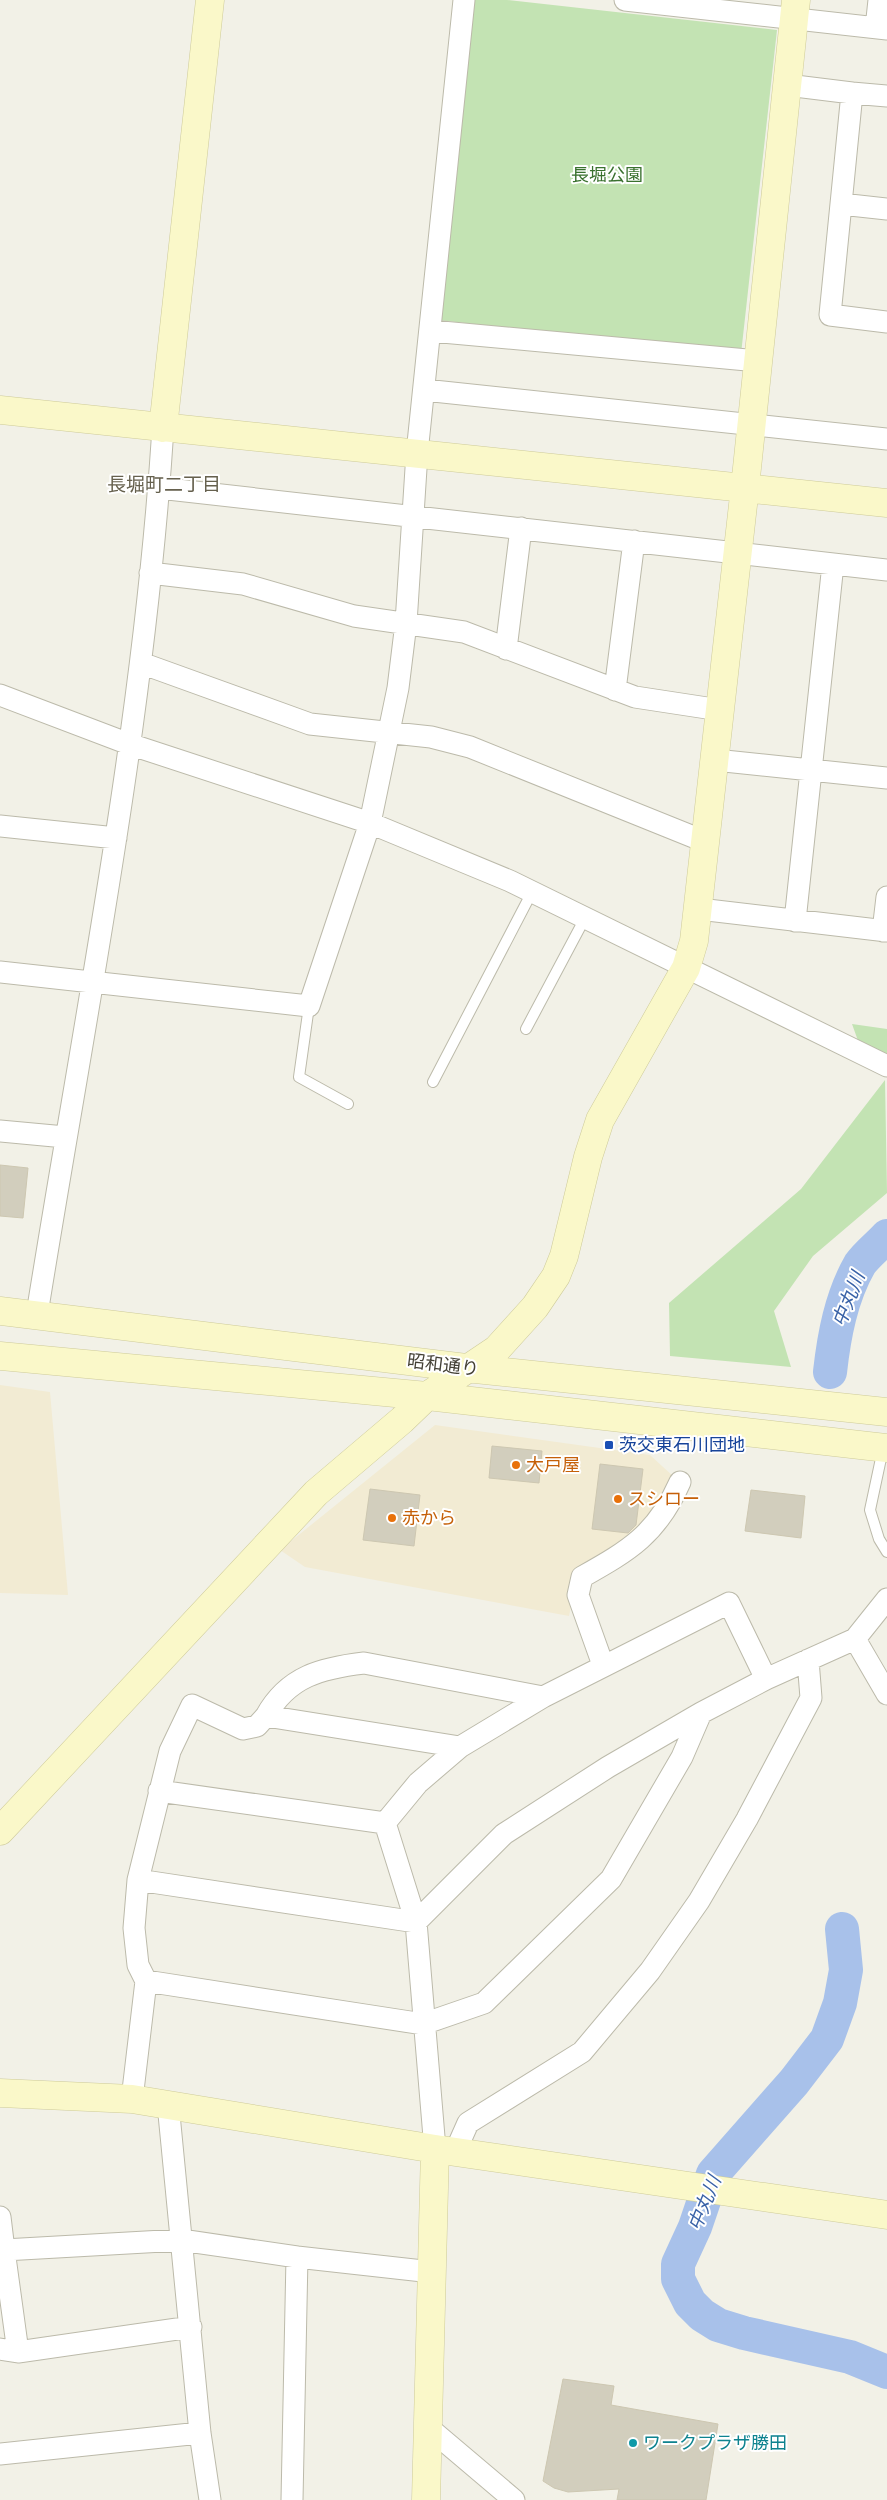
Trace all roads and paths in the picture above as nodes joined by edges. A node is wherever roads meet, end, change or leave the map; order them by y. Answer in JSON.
{"nodes":[{"id":1,"x":210,"y":0,"type":"edge"},
{"id":2,"x":464,"y":0,"type":"edge"},
{"id":3,"x":625,"y":0,"type":"edge"},
{"id":4,"x":879,"y":0,"type":"edge"},
{"id":5,"x":795,"y":9,"type":"edge"},
{"id":6,"x":881,"y":28,"type":"edge"},
{"id":7,"x":787,"y":86,"type":"junction"},
{"id":8,"x":852,"y":93,"type":"junction"},
{"id":9,"x":887,"y":96,"type":"edge"},
{"id":10,"x":841,"y":204,"type":"junction"},
{"id":11,"x":887,"y":209,"type":"edge"},
{"id":12,"x":887,"y":322,"type":"edge"},
{"id":13,"x":431,"y":331,"type":"junction"},
{"id":14,"x":758,"y":361,"type":"junction"},
{"id":15,"x":424,"y":390,"type":"junction"},
{"id":16,"x":0,"y":410,"type":"edge"},
{"id":17,"x":751,"y":423,"type":"junction"},
{"id":18,"x":163,"y":428,"type":"junction"},
{"id":19,"x":887,"y":439,"type":"edge"},
{"id":20,"x":416,"y":453,"type":"junction"},
{"id":21,"x":745,"y":487,"type":"junction"},
{"id":22,"x":159,"y":488,"type":"junction"},
{"id":23,"x":887,"y":503,"type":"edge"},
{"id":24,"x":414,"y":515,"type":"junction"},
{"id":25,"x":521,"y":528,"type":"junction"},
{"id":26,"x":634,"y":541,"type":"junction"},
{"id":27,"x":738,"y":554,"type":"junction"},
{"id":28,"x":833,"y":564,"type":"junction"},
{"id":29,"x":887,"y":570,"type":"edge"},
{"id":30,"x":150,"y":573,"type":"junction"},
{"id":31,"x":406,"y":624,"type":"junction"},
{"id":32,"x":506,"y":649,"type":"junction"},
{"id":33,"x":141,"y":663,"type":"junction"},
{"id":34,"x":615,"y":690,"type":"junction"},
{"id":35,"x":0,"y":695,"type":"edge"},
{"id":36,"x":720,"y":710,"type":"junction"},
{"id":37,"x":389,"y":732,"type":"junction"},
{"id":38,"x":130,"y":744,"type":"junction"},
{"id":39,"x":715,"y":760,"type":"junction"},
{"id":40,"x":811,"y":771,"type":"junction"},
{"id":41,"x":887,"y":778,"type":"edge"},
{"id":42,"x":370,"y":823,"type":"junction"},
{"id":43,"x":0,"y":826,"type":"edge"},
{"id":44,"x":116,"y":838,"type":"junction"},
{"id":45,"x":706,"y":842,"type":"junction"},
{"id":46,"x":532,"y":892,"type":"junction"},
{"id":47,"x":887,"y":897,"type":"edge"},
{"id":48,"x":699,"y":909,"type":"junction"},
{"id":49,"x":585,"y":918,"type":"junction"},
{"id":50,"x":795,"y":920,"type":"junction"},
{"id":51,"x":885,"y":931,"type":"edge"},
{"id":52,"x":686,"y":968,"type":"junction"},
{"id":53,"x":0,"y":972,"type":"edge"},
{"id":54,"x":92,"y":983,"type":"junction"},
{"id":55,"x":309,"y":1006,"type":"junction"},
{"id":56,"x":526,"y":1029,"type":"dead end"},
{"id":57,"x":887,"y":1066,"type":"edge"},
{"id":58,"x":433,"y":1082,"type":"dead end"},
{"id":59,"x":348,"y":1104,"type":"dead end"},
{"id":60,"x":0,"y":1132,"type":"edge"},
{"id":61,"x":66,"y":1138,"type":"junction"},
{"id":62,"x":0,"y":1311,"type":"edge"},
{"id":63,"x":37,"y":1314,"type":"junction"},
{"id":64,"x":0,"y":1356,"type":"edge"},
{"id":65,"x":466,"y":1368,"type":"junction"},
{"id":66,"x":427,"y":1396,"type":"junction"},
{"id":67,"x":887,"y":1412,"type":"edge"},
{"id":68,"x":885,"y":1448,"type":"edge"},
{"id":69,"x":680,"y":1482,"type":"dead end"},
{"id":70,"x":887,"y":1552,"type":"edge"},
{"id":71,"x":887,"y":1599,"type":"edge"},
{"id":72,"x":855,"y":1639,"type":"junction"},
{"id":73,"x":808,"y":1660,"type":"junction"},
{"id":74,"x":603,"y":1665,"type":"junction"},
{"id":75,"x":766,"y":1679,"type":"junction"},
{"id":76,"x":887,"y":1694,"type":"edge"},
{"id":77,"x":542,"y":1697,"type":"junction"},
{"id":78,"x":701,"y":1713,"type":"junction"},
{"id":79,"x":266,"y":1716,"type":"junction"},
{"id":80,"x":460,"y":1747,"type":"junction"},
{"id":81,"x":160,"y":1792,"type":"junction"},
{"id":82,"x":385,"y":1823,"type":"junction"},
{"id":83,"x":0,"y":1831,"type":"edge"},
{"id":84,"x":138,"y":1880,"type":"junction"},
{"id":85,"x":416,"y":1922,"type":"junction"},
{"id":86,"x":146,"y":1981,"type":"junction"},
{"id":87,"x":424,"y":2024,"type":"junction"},
{"id":88,"x":0,"y":2090,"type":"edge"},
{"id":89,"x":132,"y":2099,"type":"junction"},
{"id":90,"x":168,"y":2104,"type":"junction"},
{"id":91,"x":445,"y":2150,"type":"junction"},
{"id":92,"x":887,"y":2215,"type":"edge"},
{"id":93,"x":0,"y":2217,"type":"edge"},
{"id":94,"x":181,"y":2240,"type":"junction"},
{"id":95,"x":4,"y":2250,"type":"junction"},
{"id":96,"x":297,"y":2258,"type":"junction"},
{"id":97,"x":432,"y":2272,"type":"junction"},
{"id":98,"x":190,"y":2327,"type":"junction"},
{"id":99,"x":9,"y":2350,"type":"edge"},
{"id":100,"x":429,"y":2428,"type":"junction"},
{"id":101,"x":200,"y":2433,"type":"junction"},
{"id":102,"x":0,"y":2454,"type":"edge"},
{"id":103,"x":210,"y":2500,"type":"edge"},
{"id":104,"x":292,"y":2500,"type":"edge"},
{"id":105,"x":426,"y":2500,"type":"edge"},
{"id":106,"x":514,"y":2500,"type":"edge"}],
"edges":[{"from":1,"to":18,"type":"street"},
{"from":2,"to":13,"type":"street"},
{"from":3,"to":5,"type":"street"},
{"from":4,"to":6,"type":"street"},
{"from":5,"to":6,"type":"street"},
{"from":5,"to":7,"type":"street"},
{"from":7,"to":8,"type":"street"},
{"from":7,"to":14,"type":"street"},
{"from":8,"to":9,"type":"street"},
{"from":8,"to":10,"type":"street"},
{"from":10,"to":11,"type":"street"},
{"from":10,"to":12,"type":"street"},
{"from":13,"to":14,"type":"street"},
{"from":13,"to":15,"type":"street"},
{"from":14,"to":17,"type":"street"},
{"from":15,"to":17,"type":"street"},
{"from":15,"to":20,"type":"street"},
{"from":16,"to":18,"type":"street"},
{"from":17,"to":19,"type":"street"},
{"from":17,"to":21,"type":"street"},
{"from":18,"to":20,"type":"street"},
{"from":18,"to":22,"type":"street"},
{"from":20,"to":21,"type":"street"},
{"from":20,"to":24,"type":"street"},
{"from":21,"to":23,"type":"street"},
{"from":21,"to":27,"type":"street"},
{"from":22,"to":24,"type":"street"},
{"from":22,"to":30,"type":"street"},
{"from":24,"to":25,"type":"street"},
{"from":24,"to":31,"type":"street"},
{"from":25,"to":26,"type":"street"},
{"from":25,"to":32,"type":"street"},
{"from":26,"to":27,"type":"street"},
{"from":26,"to":34,"type":"street"},
{"from":27,"to":28,"type":"street"},
{"from":27,"to":36,"type":"street"},
{"from":28,"to":29,"type":"street"},
{"from":28,"to":40,"type":"street"},
{"from":30,"to":31,"type":"street"},
{"from":30,"to":33,"type":"street"},
{"from":31,"to":32,"type":"street"},
{"from":31,"to":37,"type":"street"},
{"from":32,"to":34,"type":"street"},
{"from":33,"to":37,"type":"street"},
{"from":33,"to":38,"type":"street"},
{"from":34,"to":36,"type":"street"},
{"from":35,"to":38,"type":"street"},
{"from":36,"to":39,"type":"street"},
{"from":37,"to":42,"type":"street"},
{"from":37,"to":45,"type":"street"},
{"from":38,"to":42,"type":"street"},
{"from":38,"to":44,"type":"street"},
{"from":39,"to":40,"type":"street"},
{"from":39,"to":45,"type":"street"},
{"from":40,"to":41,"type":"street"},
{"from":40,"to":50,"type":"street"},
{"from":42,"to":46,"type":"street"},
{"from":42,"to":55,"type":"street"},
{"from":43,"to":44,"type":"street"},
{"from":44,"to":54,"type":"street"},
{"from":45,"to":48,"type":"street"},
{"from":46,"to":49,"type":"street"},
{"from":46,"to":58,"type":"lane"},
{"from":47,"to":51,"type":"street"},
{"from":48,"to":50,"type":"street"},
{"from":48,"to":52,"type":"street"},
{"from":49,"to":52,"type":"street"},
{"from":49,"to":56,"type":"lane"},
{"from":50,"to":51,"type":"street"},
{"from":52,"to":57,"type":"street"},
{"from":52,"to":65,"type":"street"},
{"from":53,"to":54,"type":"street"},
{"from":54,"to":55,"type":"street"},
{"from":54,"to":61,"type":"street"},
{"from":55,"to":59,"type":"lane"},
{"from":60,"to":61,"type":"street"},
{"from":61,"to":63,"type":"street"},
{"from":62,"to":63,"type":"street","name":"昭和通り"},
{"from":63,"to":65,"type":"street","name":"昭和通り"},
{"from":64,"to":66,"type":"street","name":"昭和通り"},
{"from":65,"to":66,"type":"street"},
{"from":65,"to":67,"type":"street","name":"昭和通り"},
{"from":66,"to":68,"type":"street","name":"昭和通り"},
{"from":66,"to":83,"type":"street"},
{"from":68,"to":70,"type":"lane"},
{"from":69,"to":74,"type":"street"},
{"from":71,"to":72,"type":"street"},
{"from":72,"to":73,"type":"street"},
{"from":72,"to":76,"type":"street"},
{"from":73,"to":75,"type":"street"},
{"from":73,"to":91,"type":"street"},
{"from":74,"to":75,"type":"street"},
{"from":74,"to":77,"type":"street"},
{"from":75,"to":78,"type":"street"},
{"from":77,"to":79,"type":"street"},
{"from":77,"to":80,"type":"street"},
{"from":78,"to":85,"type":"street"},
{"from":78,"to":87,"type":"street"},
{"from":79,"to":80,"type":"street"},
{"from":79,"to":81,"type":"street"},
{"from":80,"to":82,"type":"street"},
{"from":81,"to":82,"type":"street"},
{"from":81,"to":84,"type":"street"},
{"from":82,"to":85,"type":"street"},
{"from":84,"to":85,"type":"street"},
{"from":84,"to":86,"type":"street"},
{"from":85,"to":87,"type":"street"},
{"from":86,"to":87,"type":"street"},
{"from":86,"to":89,"type":"street"},
{"from":87,"to":91,"type":"street"},
{"from":88,"to":89,"type":"street"},
{"from":89,"to":90,"type":"street"},
{"from":90,"to":91,"type":"street"},
{"from":90,"to":94,"type":"street"},
{"from":91,"to":92,"type":"street"},
{"from":91,"to":97,"type":"street"},
{"from":93,"to":95,"type":"street"},
{"from":94,"to":95,"type":"street"},
{"from":94,"to":96,"type":"street"},
{"from":94,"to":98,"type":"street"},
{"from":95,"to":99,"type":"street"},
{"from":96,"to":97,"type":"street"},
{"from":96,"to":104,"type":"street"},
{"from":97,"to":100,"type":"street"},
{"from":98,"to":99,"type":"street"},
{"from":98,"to":101,"type":"street"},
{"from":100,"to":105,"type":"street"},
{"from":100,"to":106,"type":"street"},
{"from":101,"to":102,"type":"street"},
{"from":101,"to":103,"type":"street"}]}
